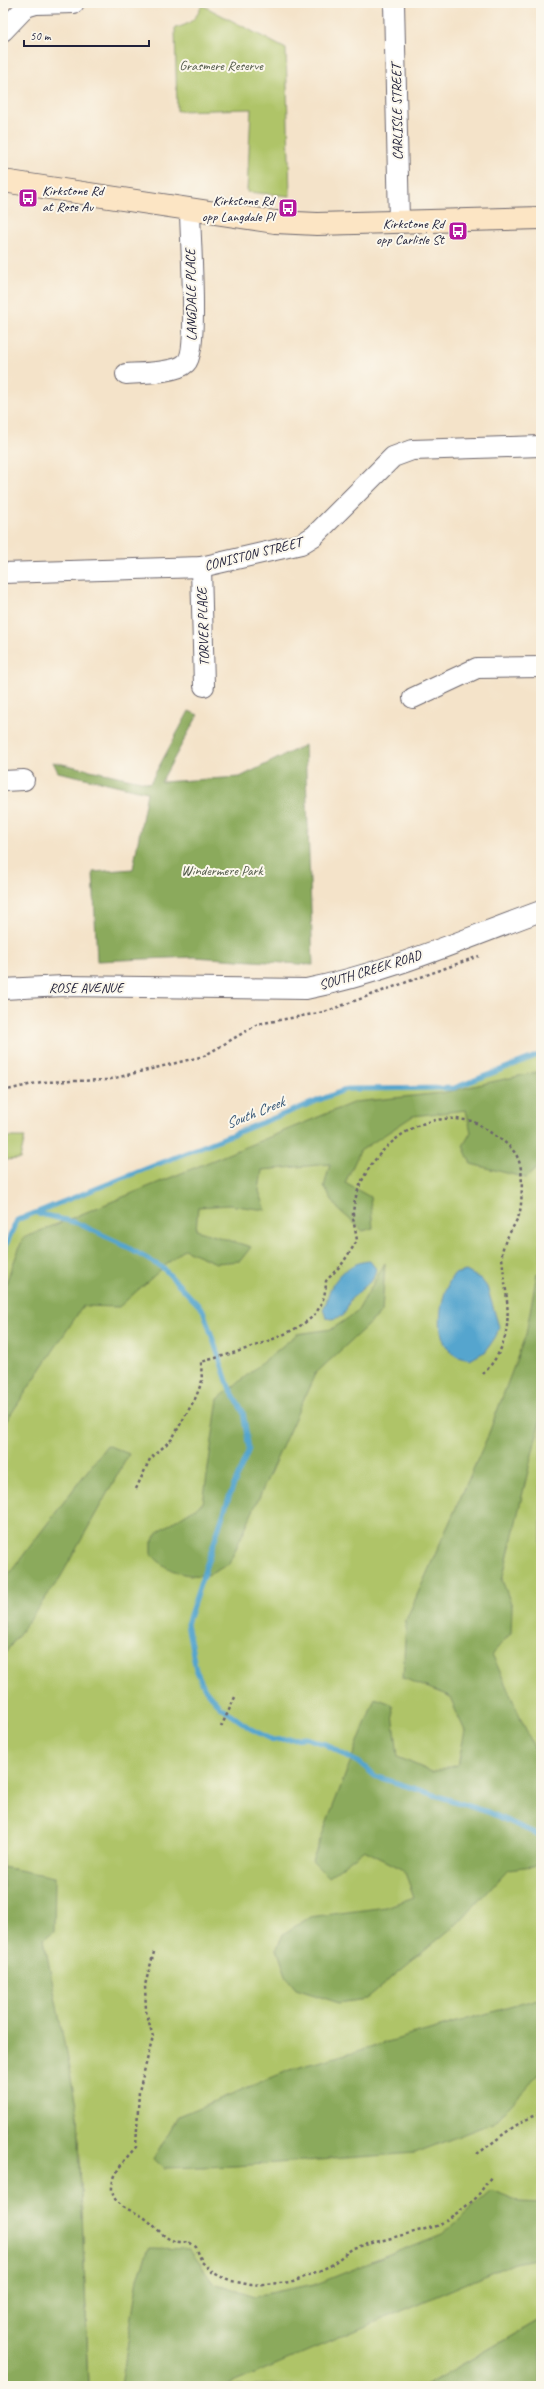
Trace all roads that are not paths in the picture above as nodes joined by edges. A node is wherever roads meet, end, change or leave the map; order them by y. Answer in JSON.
{"nodes":[{"id":1,"x":74,"y":3,"type":"edge"},
{"id":2,"x":394,"y":3,"type":"edge"},
{"id":3,"x":3,"y":31,"type":"edge"},
{"id":4,"x":3,"y":181,"type":"edge"},
{"id":5,"x":190,"y":211,"type":"junction"},
{"id":6,"x":541,"y":218,"type":"edge"},
{"id":7,"x":399,"y":221,"type":"junction"},
{"id":8,"x":126,"y":374,"type":"dead end"},
{"id":9,"x":541,"y":446,"type":"edge"},
{"id":10,"x":201,"y":567,"type":"junction"},
{"id":11,"x":3,"y":573,"type":"edge"},
{"id":12,"x":541,"y":667,"type":"edge"},
{"id":13,"x":204,"y":686,"type":"dead end"},
{"id":14,"x":413,"y":698,"type":"dead end"},
{"id":15,"x":24,"y":780,"type":"dead end"},
{"id":16,"x":3,"y":781,"type":"edge"},
{"id":17,"x":541,"y":911,"type":"edge"},
{"id":18,"x":3,"y":988,"type":"edge"},
{"id":19,"x":168,"y":988,"type":"joint"}],
"edges":[{"from":1,"to":3,"type":"street"},
{"from":2,"to":7,"type":"street","name":"CARLISLE STREET"},
{"from":4,"to":5,"type":"street"},
{"from":5,"to":7,"type":"street"},
{"from":5,"to":8,"type":"street","name":"LANGDALE PLACE"},
{"from":6,"to":7,"type":"street"},
{"from":9,"to":10,"type":"street","name":"CONISTON STREET"},
{"from":10,"to":11,"type":"street","name":"CONISTON STREET"},
{"from":10,"to":13,"type":"street","name":"TORVER PLACE"},
{"from":12,"to":14,"type":"street"},
{"from":15,"to":16,"type":"street"},
{"from":17,"to":19,"type":"street","name":"SOUTH CREEK ROAD"},
{"from":18,"to":19,"type":"street","name":"ROSE AVENUE"}]}
